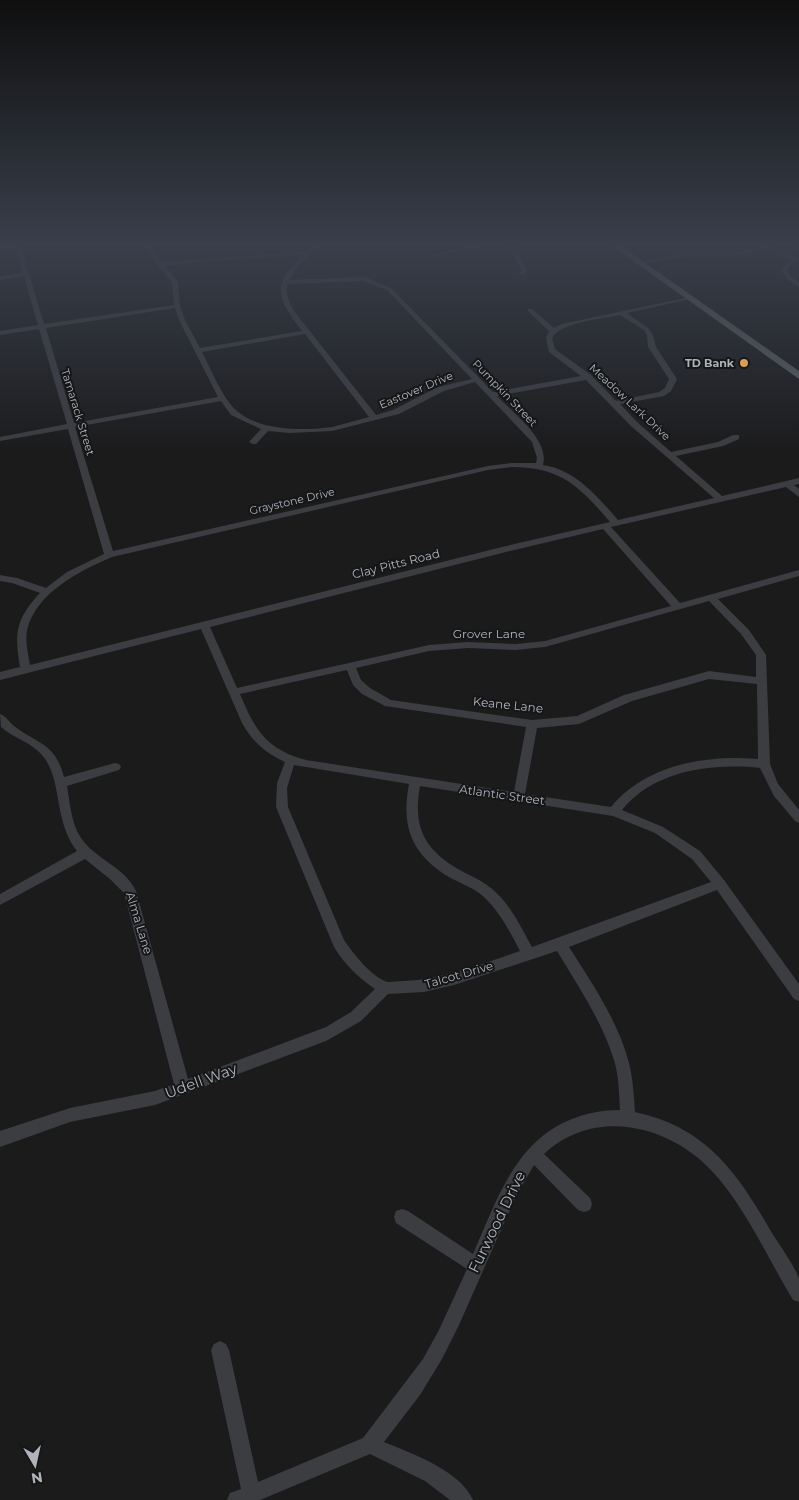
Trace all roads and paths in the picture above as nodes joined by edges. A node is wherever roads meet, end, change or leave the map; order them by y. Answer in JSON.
{"nodes":[{"id":1,"x":38,"y":313,"type":"edge"},
{"id":2,"x":130,"y":313,"type":"edge"},
{"id":3,"x":180,"y":313,"type":"edge"},
{"id":4,"x":293,"y":313,"type":"edge"},
{"id":5,"x":413,"y":313,"type":"edge"},
{"id":6,"x":533,"y":313,"type":"edge"},
{"id":7,"x":616,"y":313,"type":"edge"},
{"id":8,"x":622,"y":313,"type":"edge"},
{"id":9,"x":709,"y":313,"type":"edge"},
{"id":10,"x":42,"y":326,"type":"junction"},
{"id":11,"x":553,"y":331,"type":"junction"},
{"id":12,"x":307,"y":332,"type":"junction"},
{"id":13,"x":0,"y":333,"type":"edge"},
{"id":14,"x":199,"y":350,"type":"junction"},
{"id":15,"x":799,"y":376,"type":"edge"},
{"id":16,"x":588,"y":377,"type":"junction"},
{"id":17,"x":476,"y":380,"type":"junction"},
{"id":18,"x":490,"y":394,"type":"junction"},
{"id":19,"x":223,"y":398,"type":"junction"},
{"id":20,"x":615,"y":403,"type":"junction"},
{"id":21,"x":375,"y":419,"type":"junction"},
{"id":22,"x":71,"y":426,"type":"junction"},
{"id":23,"x":266,"y":428,"type":"junction"},
{"id":24,"x":736,"y":437,"type":"dead end"},
{"id":25,"x":0,"y":439,"type":"edge"},
{"id":26,"x":254,"y":442,"type":"dead end"},
{"id":27,"x":670,"y":455,"type":"junction"},
{"id":28,"x":539,"y":466,"type":"junction"},
{"id":29,"x":799,"y":481,"type":"edge"},
{"id":30,"x":788,"y":484,"type":"junction"},
{"id":31,"x":799,"y":494,"type":"edge"},
{"id":32,"x":720,"y":499,"type":"junction"},
{"id":33,"x":616,"y":524,"type":"junction"},
{"id":34,"x":605,"y":526,"type":"junction"},
{"id":35,"x":109,"y":555,"type":"junction"},
{"id":36,"x":797,"y":576,"type":"edge"},
{"id":37,"x":0,"y":578,"type":"edge"},
{"id":38,"x":48,"y":592,"type":"junction"},
{"id":39,"x":712,"y":598,"type":"junction"},
{"id":40,"x":678,"y":608,"type":"junction"},
{"id":41,"x":204,"y":625,"type":"junction"},
{"id":42,"x":350,"y":666,"type":"junction"},
{"id":43,"x":26,"y":669,"type":"junction"},
{"id":44,"x":0,"y":676,"type":"edge"},
{"id":45,"x":763,"y":680,"type":"junction"},
{"id":46,"x":234,"y":692,"type":"junction"},
{"id":47,"x":0,"y":718,"type":"edge"},
{"id":48,"x":532,"y":724,"type":"junction"},
{"id":49,"x":291,"y":760,"type":"junction"},
{"id":50,"x":764,"y":764,"type":"junction"},
{"id":51,"x":115,"y":767,"type":"dead end"},
{"id":52,"x":415,"y":782,"type":"junction"},
{"id":53,"x":60,"y":783,"type":"junction"},
{"id":54,"x":520,"y":797,"type":"junction"},
{"id":55,"x":614,"y":812,"type":"junction"},
{"id":56,"x":799,"y":818,"type":"edge"},
{"id":57,"x":84,"y":853,"type":"junction"},
{"id":58,"x":720,"y":884,"type":"junction"},
{"id":59,"x":0,"y":900,"type":"edge"},
{"id":60,"x":560,"y":944,"type":"junction"},
{"id":61,"x":528,"y":954,"type":"junction"},
{"id":62,"x":385,"y":988,"type":"junction"},
{"id":63,"x":799,"y":995,"type":"edge"},
{"id":64,"x":183,"y":1088,"type":"junction"},
{"id":65,"x":628,"y":1117,"type":"junction"},
{"id":66,"x":0,"y":1139,"type":"edge"},
{"id":67,"x":533,"y":1154,"type":"junction"},
{"id":68,"x":584,"y":1204,"type":"dead end"},
{"id":69,"x":402,"y":1217,"type":"dead end"},
{"id":70,"x":475,"y":1265,"type":"junction"},
{"id":71,"x":799,"y":1294,"type":"edge"},
{"id":72,"x":220,"y":1350,"type":"dead end"},
{"id":73,"x":370,"y":1445,"type":"junction"},
{"id":74,"x":244,"y":1496,"type":"edge"},
{"id":75,"x":463,"y":1500,"type":"edge"}],
"edges":[{"from":1,"to":10,"type":"street","name":"Tamarack Street"},
{"from":2,"to":10,"type":"street"},
{"from":3,"to":14,"type":"street","name":"Eastover Drive"},
{"from":4,"to":12,"type":"street"},
{"from":5,"to":17,"type":"street","name":"Pumpkin Street"},
{"from":6,"to":11,"type":"street"},
{"from":7,"to":11,"type":"street"},
{"from":8,"to":20,"type":"street"},
{"from":9,"to":15,"type":"main road"},
{"from":10,"to":13,"type":"street"},
{"from":10,"to":22,"type":"street","name":"Tamarack Street"},
{"from":11,"to":16,"type":"street","name":"Meadow Lark Drive"},
{"from":12,"to":14,"type":"street"},
{"from":12,"to":21,"type":"street"},
{"from":14,"to":19,"type":"street","name":"Eastover Drive"},
{"from":16,"to":18,"type":"street"},
{"from":16,"to":20,"type":"street","name":"Meadow Lark Drive"},
{"from":17,"to":18,"type":"street","name":"Pumpkin Street"},
{"from":17,"to":21,"type":"street","name":"Eastover Drive"},
{"from":18,"to":28,"type":"street","name":"Pumpkin Street"},
{"from":19,"to":22,"type":"street"},
{"from":19,"to":23,"type":"street","name":"Eastover Drive"},
{"from":20,"to":27,"type":"street","name":"Meadow Lark Drive"},
{"from":21,"to":23,"type":"street","name":"Eastover Drive"},
{"from":22,"to":25,"type":"street"},
{"from":22,"to":35,"type":"street","name":"Tamarack Street"},
{"from":23,"to":26,"type":"street"},
{"from":24,"to":27,"type":"street"},
{"from":27,"to":32,"type":"street","name":"Meadow Lark Drive"},
{"from":28,"to":33,"type":"street","name":"Graystone Drive"},
{"from":28,"to":35,"type":"street","name":"Graystone Drive"},
{"from":29,"to":30,"type":"street","name":"Clay Pitts Road"},
{"from":30,"to":31,"type":"street"},
{"from":30,"to":32,"type":"street","name":"Clay Pitts Road"},
{"from":32,"to":33,"type":"street","name":"Clay Pitts Road"},
{"from":33,"to":34,"type":"street","name":"Clay Pitts Road"},
{"from":34,"to":40,"type":"street"},
{"from":34,"to":41,"type":"street","name":"Clay Pitts Road"},
{"from":35,"to":38,"type":"street","name":"Graystone Drive"},
{"from":36,"to":39,"type":"street","name":"Grover Lane"},
{"from":37,"to":38,"type":"street"},
{"from":38,"to":43,"type":"street","name":"Graystone Drive"},
{"from":39,"to":40,"type":"street","name":"Grover Lane"},
{"from":39,"to":45,"type":"street"},
{"from":40,"to":42,"type":"street","name":"Grover Lane"},
{"from":41,"to":43,"type":"street","name":"Clay Pitts Road"},
{"from":41,"to":46,"type":"street","name":"Atlantic Street"},
{"from":42,"to":46,"type":"street","name":"Grover Lane"},
{"from":42,"to":48,"type":"street","name":"Keane Lane"},
{"from":43,"to":44,"type":"street","name":"Clay Pitts Road"},
{"from":45,"to":48,"type":"street","name":"Keane Lane"},
{"from":45,"to":50,"type":"street"},
{"from":46,"to":49,"type":"street","name":"Atlantic Street"},
{"from":47,"to":53,"type":"street","name":"Alma Lane"},
{"from":48,"to":54,"type":"street"},
{"from":49,"to":52,"type":"street","name":"Atlantic Street"},
{"from":49,"to":62,"type":"street"},
{"from":50,"to":55,"type":"street"},
{"from":50,"to":56,"type":"street"},
{"from":51,"to":53,"type":"street"},
{"from":52,"to":54,"type":"street","name":"Atlantic Street"},
{"from":52,"to":61,"type":"street"},
{"from":53,"to":57,"type":"street","name":"Alma Lane"},
{"from":54,"to":55,"type":"street","name":"Atlantic Street"},
{"from":55,"to":58,"type":"street","name":"Atlantic Street"},
{"from":57,"to":59,"type":"street"},
{"from":57,"to":64,"type":"street","name":"Alma Lane"},
{"from":58,"to":60,"type":"street","name":"Talcot Drive"},
{"from":58,"to":63,"type":"street","name":"Atlantic Street"},
{"from":60,"to":61,"type":"street","name":"Talcot Drive"},
{"from":60,"to":65,"type":"street"},
{"from":61,"to":62,"type":"street","name":"Talcot Drive"},
{"from":62,"to":64,"type":"street","name":"Udell Way"},
{"from":64,"to":66,"type":"street","name":"Udell Way"},
{"from":65,"to":67,"type":"street","name":"Furwood Drive"},
{"from":65,"to":71,"type":"street","name":"Furwood Drive"},
{"from":67,"to":68,"type":"street"},
{"from":67,"to":70,"type":"street","name":"Furwood Drive"},
{"from":69,"to":70,"type":"street"},
{"from":70,"to":73,"type":"street","name":"Furwood Drive"},
{"from":72,"to":74,"type":"street"},
{"from":73,"to":74,"type":"street"},
{"from":73,"to":75,"type":"street"}]}
